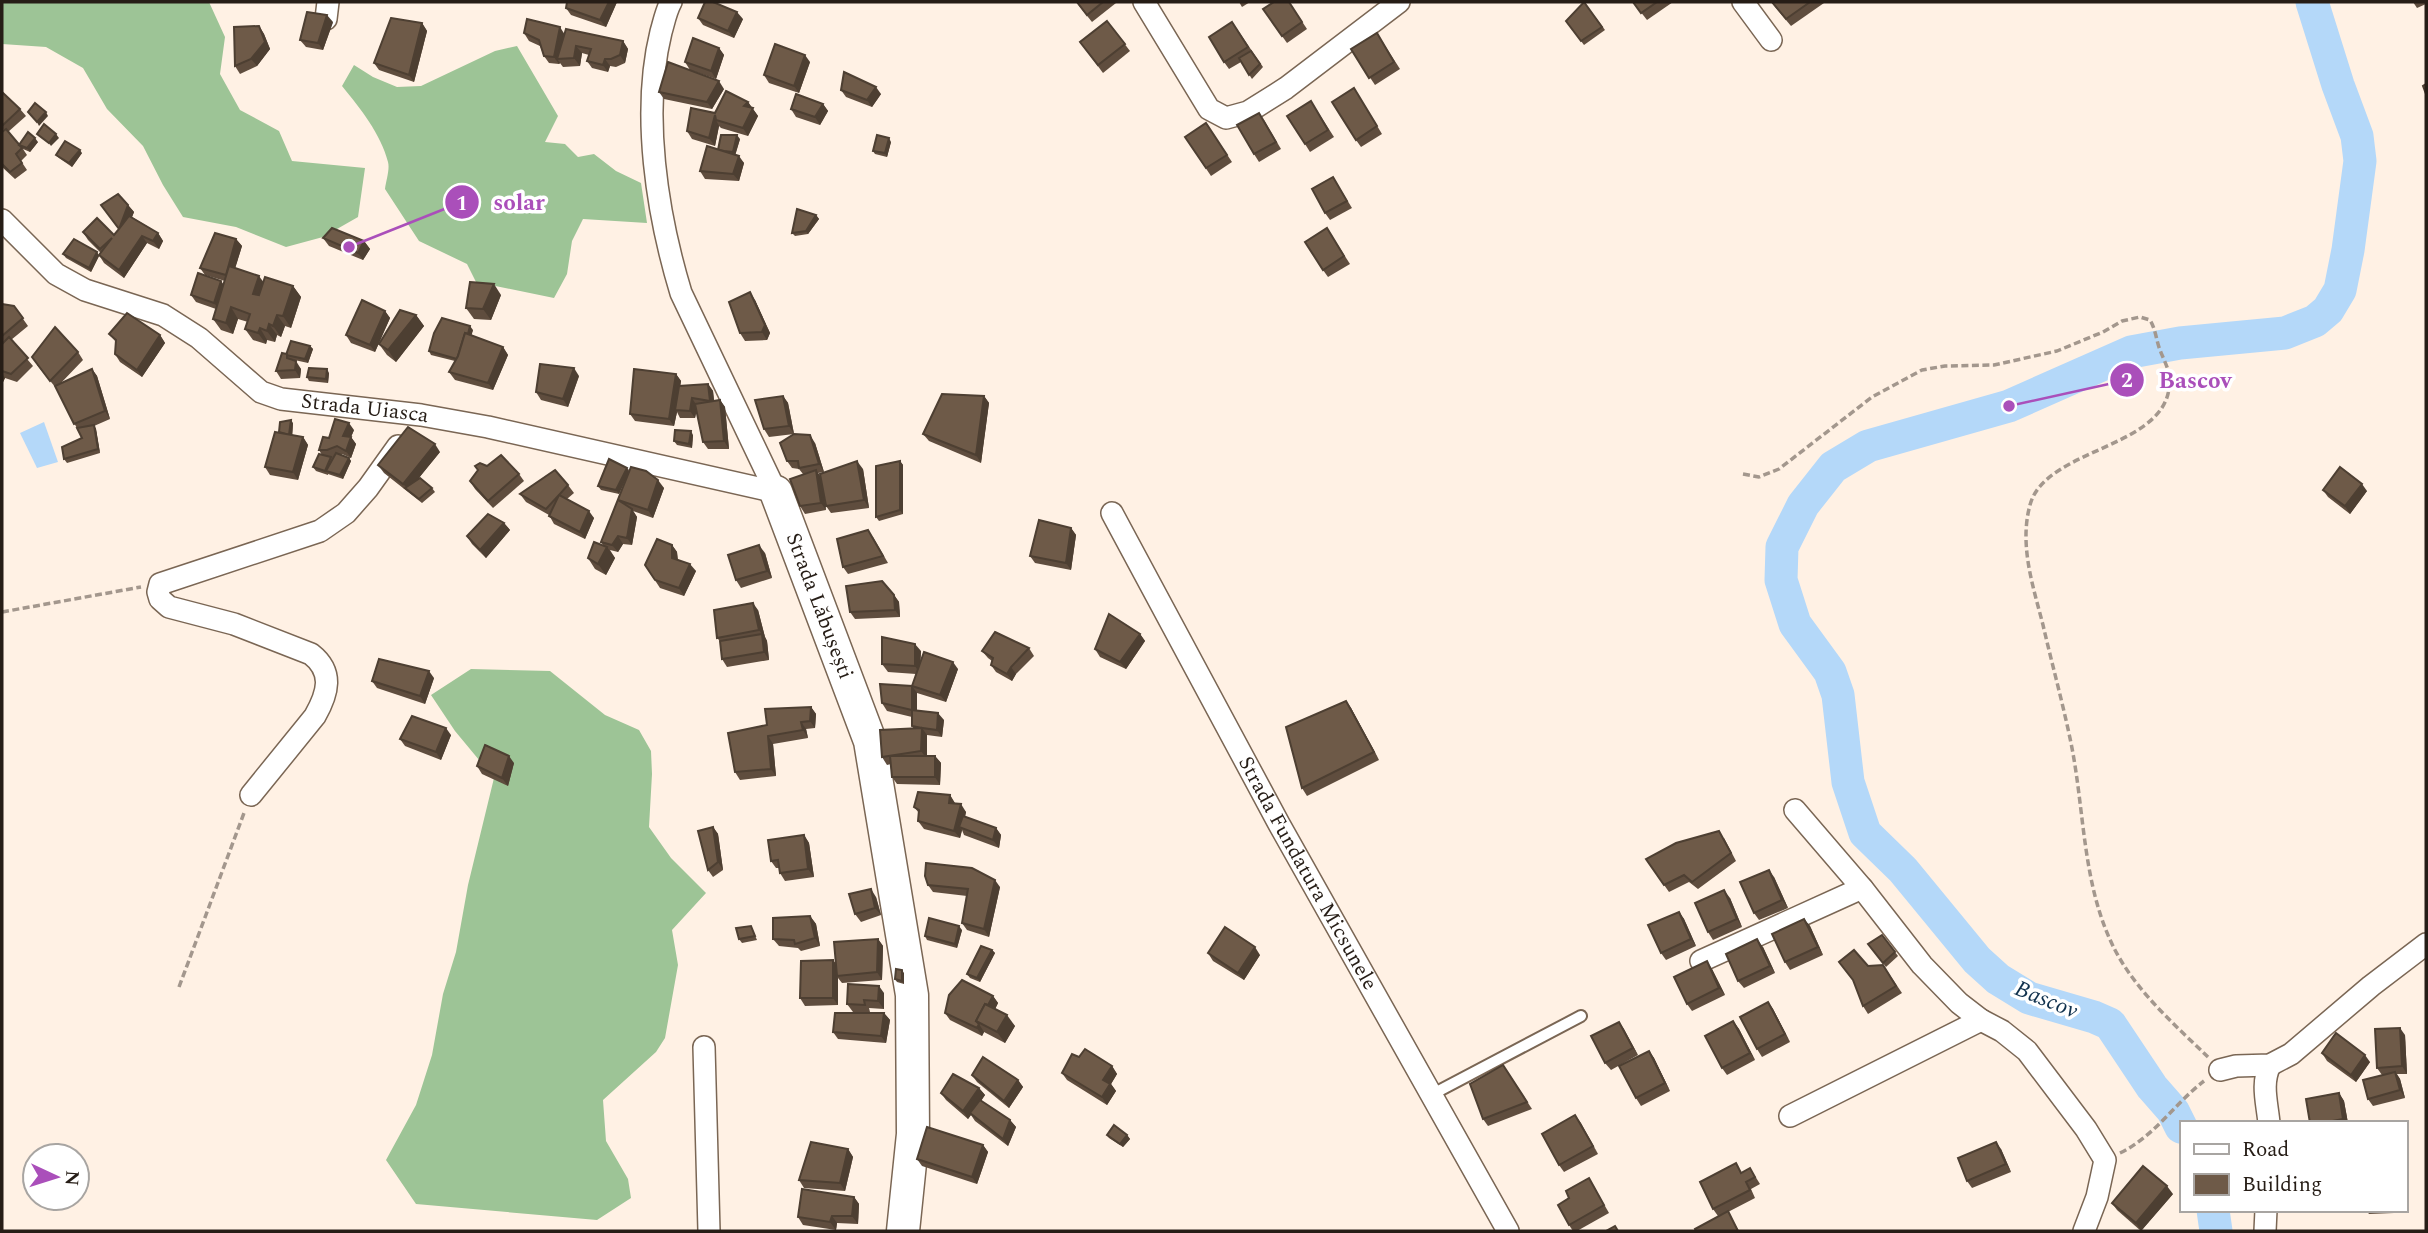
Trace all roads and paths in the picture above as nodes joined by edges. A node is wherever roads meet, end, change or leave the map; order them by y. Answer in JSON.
{"nodes":[{"id":1,"x":671,"y":2,"type":"edge"},
{"id":2,"x":1143,"y":2,"type":"edge"},
{"id":3,"x":1399,"y":2,"type":"edge"},
{"id":4,"x":1743,"y":2,"type":"edge"},
{"id":5,"x":1771,"y":40,"type":"dead end"},
{"id":6,"x":3,"y":223,"type":"edge"},
{"id":7,"x":421,"y":415,"type":"junction"},
{"id":8,"x":1744,"y":474,"type":"dead end"},
{"id":9,"x":776,"y":492,"type":"junction"},
{"id":10,"x":1112,"y":513,"type":"dead end"},
{"id":11,"x":160,"y":584,"type":"junction"},
{"id":12,"x":2,"y":611,"type":"edge"},
{"id":13,"x":251,"y":795,"type":"joint"},
{"id":14,"x":1795,"y":810,"type":"dead end"},
{"id":15,"x":1862,"y":888,"type":"junction"},
{"id":16,"x":2426,"y":944,"type":"edge"},
{"id":17,"x":1701,"y":961,"type":"edge"},
{"id":18,"x":179,"y":986,"type":"dead end"},
{"id":19,"x":1581,"y":1016,"type":"dead end"},
{"id":20,"x":1981,"y":1020,"type":"junction"},
{"id":21,"x":704,"y":1047,"type":"dead end"},
{"id":22,"x":2270,"y":1065,"type":"junction"},
{"id":23,"x":2222,"y":1070,"type":"junction"},
{"id":24,"x":1431,"y":1095,"type":"junction"},
{"id":25,"x":1790,"y":1115,"type":"dead end"},
{"id":26,"x":2269,"y":1121,"type":"edge"},
{"id":27,"x":2105,"y":1160,"type":"junction"},
{"id":28,"x":2266,"y":1212,"type":"edge"},
{"id":29,"x":709,"y":1231,"type":"edge"},
{"id":30,"x":903,"y":1231,"type":"edge"},
{"id":31,"x":1508,"y":1231,"type":"edge"},
{"id":32,"x":2084,"y":1231,"type":"edge"},
{"id":33,"x":2265,"y":1231,"type":"edge"}],
"edges":[{"from":1,"to":9,"type":"street","name":"Strada Lăbușești"},
{"from":2,"to":3,"type":"street"},
{"from":4,"to":5,"type":"street"},
{"from":6,"to":7,"type":"street","name":"Strada Uiasca"},
{"from":7,"to":9,"type":"street","name":"Strada Uiasca"},
{"from":7,"to":11,"type":"street"},
{"from":8,"to":23,"type":"path"},
{"from":9,"to":30,"type":"street","name":"Strada Lăbușești"},
{"from":10,"to":24,"type":"street","name":"Strada Fundatura Micsunele"},
{"from":11,"to":12,"type":"path"},
{"from":11,"to":13,"type":"street"},
{"from":13,"to":18,"type":"path"},
{"from":14,"to":15,"type":"street"},
{"from":15,"to":17,"type":"street"},
{"from":15,"to":20,"type":"street"},
{"from":16,"to":22,"type":"street"},
{"from":19,"to":24,"type":"lane"},
{"from":20,"to":25,"type":"street"},
{"from":20,"to":27,"type":"street"},
{"from":21,"to":29,"type":"street"},
{"from":22,"to":23,"type":"street"},
{"from":22,"to":26,"type":"street"},
{"from":23,"to":27,"type":"path"},
{"from":24,"to":31,"type":"street","name":"Strada Fundatura Micsunele"},
{"from":27,"to":32,"type":"street"},
{"from":28,"to":33,"type":"street"}]}
